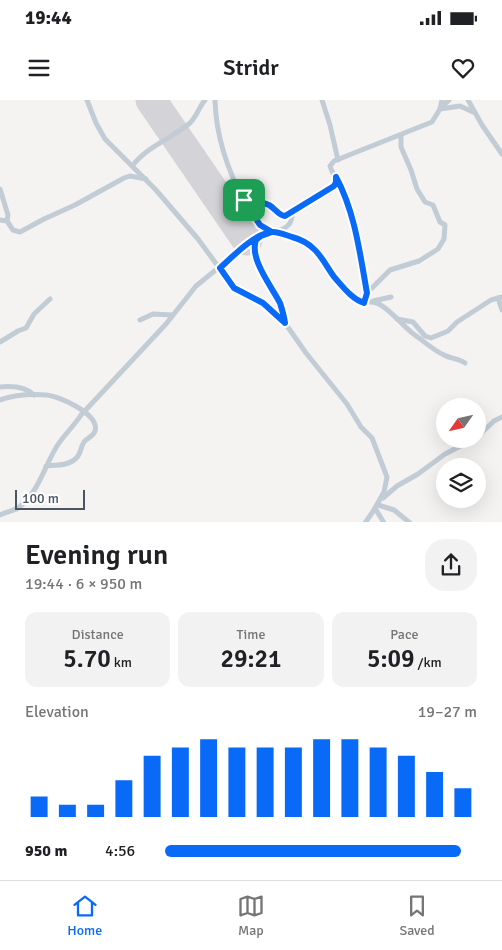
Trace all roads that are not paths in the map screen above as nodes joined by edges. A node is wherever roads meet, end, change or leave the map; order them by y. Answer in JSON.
{"nodes":[{"id":1,"x":87,"y":100,"type":"edge"},
{"id":2,"x":205,"y":100,"type":"edge"},
{"id":3,"x":215,"y":100,"type":"edge"},
{"id":4,"x":322,"y":100,"type":"edge"},
{"id":5,"x":442,"y":100,"type":"edge"},
{"id":6,"x":449,"y":100,"type":"edge"},
{"id":7,"x":468,"y":100,"type":"edge"},
{"id":8,"x":440,"y":109,"type":"junction"},
{"id":9,"x":474,"y":113,"type":"junction"},
{"id":10,"x":401,"y":134,"type":"junction"},
{"id":11,"x":502,"y":154,"type":"edge"},
{"id":12,"x":338,"y":160,"type":"junction"},
{"id":13,"x":133,"y":165,"type":"junction"},
{"id":14,"x":336,"y":177,"type":"junction"},
{"id":15,"x":146,"y":180,"type":"junction"},
{"id":16,"x":0,"y":189,"type":"edge"},
{"id":17,"x":244,"y":200,"type":"junction"},
{"id":18,"x":294,"y":210,"type":"junction"},
{"id":19,"x":0,"y":220,"type":"edge"},
{"id":20,"x":7,"y":221,"type":"junction"},
{"id":21,"x":272,"y":232,"type":"junction"},
{"id":22,"x":258,"y":238,"type":"junction"},
{"id":23,"x":220,"y":268,"type":"junction"},
{"id":24,"x":367,"y":293,"type":"junction"},
{"id":25,"x":390,"y":296,"type":"dead end"},
{"id":26,"x":500,"y":298,"type":"edge"},
{"id":27,"x":50,"y":299,"type":"dead end"},
{"id":28,"x":367,"y":302,"type":"junction"},
{"id":29,"x":502,"y":310,"type":"edge"},
{"id":30,"x":173,"y":316,"type":"junction"},
{"id":31,"x":397,"y":319,"type":"junction"},
{"id":32,"x":140,"y":320,"type":"dead end"},
{"id":33,"x":285,"y":323,"type":"junction"},
{"id":34,"x":0,"y":342,"type":"edge"},
{"id":35,"x":464,"y":363,"type":"dead end"},
{"id":36,"x":0,"y":387,"type":"edge"},
{"id":37,"x":34,"y":394,"type":"junction"},
{"id":38,"x":0,"y":400,"type":"edge"},
{"id":39,"x":84,"y":412,"type":"junction"},
{"id":40,"x":502,"y":416,"type":"edge"},
{"id":41,"x":486,"y":428,"type":"edge"},
{"id":42,"x":458,"y":448,"type":"edge"},
{"id":43,"x":46,"y":466,"type":"junction"},
{"id":44,"x":377,"y":507,"type":"junction"},
{"id":45,"x":0,"y":515,"type":"edge"},
{"id":46,"x":366,"y":522,"type":"edge"},
{"id":47,"x":384,"y":522,"type":"edge"},
{"id":48,"x":410,"y":522,"type":"edge"}],
"edges":[{"from":1,"to":13,"type":"street"},
{"from":2,"to":13,"type":"street"},
{"from":3,"to":17,"type":"street"},
{"from":4,"to":12,"type":"street"},
{"from":5,"to":8,"type":"street"},
{"from":6,"to":8,"type":"street"},
{"from":7,"to":9,"type":"street"},
{"from":8,"to":9,"type":"street"},
{"from":8,"to":10,"type":"street"},
{"from":9,"to":11,"type":"street"},
{"from":10,"to":12,"type":"street"},
{"from":10,"to":24,"type":"street"},
{"from":12,"to":14,"type":"street"},
{"from":13,"to":15,"type":"street"},
{"from":14,"to":18,"type":"street"},
{"from":14,"to":24,"type":"street"},
{"from":15,"to":20,"type":"street"},
{"from":15,"to":23,"type":"street"},
{"from":16,"to":20,"type":"street"},
{"from":17,"to":18,"type":"street"},
{"from":17,"to":21,"type":"street"},
{"from":18,"to":21,"type":"street"},
{"from":19,"to":20,"type":"street"},
{"from":21,"to":22,"type":"street"},
{"from":21,"to":28,"type":"street"},
{"from":22,"to":23,"type":"street"},
{"from":22,"to":33,"type":"street"},
{"from":23,"to":30,"type":"street"},
{"from":23,"to":33,"type":"street"},
{"from":24,"to":28,"type":"street"},
{"from":25,"to":28,"type":"street"},
{"from":26,"to":29,"type":"street"},
{"from":26,"to":31,"type":"street"},
{"from":27,"to":34,"type":"street"},
{"from":28,"to":31,"type":"street"},
{"from":30,"to":32,"type":"street"},
{"from":30,"to":39,"type":"street"},
{"from":31,"to":35,"type":"street"},
{"from":33,"to":44,"type":"street"},
{"from":36,"to":37,"type":"street"},
{"from":37,"to":38,"type":"street"},
{"from":37,"to":39,"type":"street"},
{"from":39,"to":43,"type":"street"},
{"from":39,"to":43,"type":"street"},
{"from":40,"to":41,"type":"street"},
{"from":42,"to":44,"type":"street"},
{"from":43,"to":45,"type":"street"},
{"from":44,"to":46,"type":"street"},
{"from":44,"to":47,"type":"street"},
{"from":44,"to":48,"type":"street"}]}
